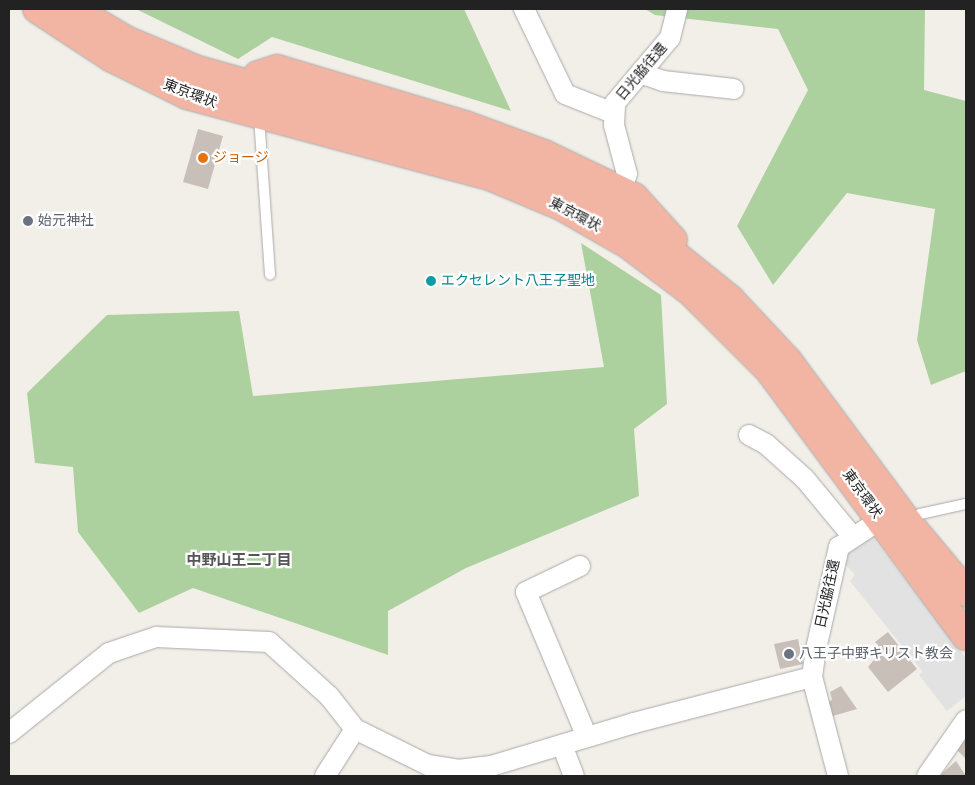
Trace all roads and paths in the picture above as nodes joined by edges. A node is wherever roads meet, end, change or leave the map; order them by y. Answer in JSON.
{"nodes":[{"id":1,"x":37,"y":9,"type":"edge"},
{"id":2,"x":74,"y":9,"type":"edge"},
{"id":3,"x":524,"y":9,"type":"edge"},
{"id":4,"x":677,"y":9,"type":"edge"},
{"id":5,"x":640,"y":73,"type":"junction"},
{"id":6,"x":311,"y":81,"type":"junction"},
{"id":7,"x":249,"y":86,"type":"junction"},
{"id":8,"x":734,"y":89,"type":"dead end"},
{"id":9,"x":277,"y":94,"type":"junction"},
{"id":10,"x":613,"y":113,"type":"junction"},
{"id":11,"x":259,"y":117,"type":"junction"},
{"id":12,"x":621,"y":192,"type":"junction"},
{"id":13,"x":688,"y":262,"type":"junction"},
{"id":14,"x":270,"y":275,"type":"dead end"},
{"id":15,"x":749,"y":435,"type":"dead end"},
{"id":16,"x":966,"y":504,"type":"edge"},
{"id":17,"x":880,"y":520,"type":"junction"},
{"id":18,"x":909,"y":524,"type":"junction"},
{"id":19,"x":853,"y":537,"type":"junction"},
{"id":20,"x":580,"y":566,"type":"dead end"},
{"id":21,"x":966,"y":592,"type":"edge"},
{"id":22,"x":966,"y":636,"type":"edge"},
{"id":23,"x":812,"y":677,"type":"junction"},
{"id":24,"x":966,"y":720,"type":"edge"},
{"id":25,"x":356,"y":729,"type":"junction"},
{"id":26,"x":9,"y":733,"type":"edge"},
{"id":27,"x":587,"y":737,"type":"junction"},
{"id":28,"x":562,"y":745,"type":"junction"},
{"id":29,"x":426,"y":771,"type":"edge"},
{"id":30,"x":325,"y":776,"type":"edge"},
{"id":31,"x":574,"y":776,"type":"edge"},
{"id":32,"x":838,"y":776,"type":"edge"},
{"id":33,"x":926,"y":776,"type":"edge"}],
"edges":[{"from":1,"to":11,"type":"highway","name":"東京環状"},
{"from":2,"to":7,"type":"highway","name":"東京環状"},
{"from":3,"to":10,"type":"street"},
{"from":4,"to":5,"type":"street","name":"日光脇往還"},
{"from":5,"to":8,"type":"street"},
{"from":5,"to":10,"type":"street","name":"日光脇往還"},
{"from":6,"to":7,"type":"highway"},
{"from":6,"to":9,"type":"highway"},
{"from":6,"to":12,"type":"highway"},
{"from":7,"to":9,"type":"highway","name":"東京環状"},
{"from":7,"to":11,"type":"highway"},
{"from":9,"to":11,"type":"highway"},
{"from":9,"to":13,"type":"highway","name":"東京環状"},
{"from":10,"to":12,"type":"street","name":"日光脇往還"},
{"from":11,"to":14,"type":"lane"},
{"from":11,"to":17,"type":"highway","name":"東京環状"},
{"from":12,"to":13,"type":"highway"},
{"from":13,"to":18,"type":"highway","name":"東京環状"},
{"from":15,"to":19,"type":"street"},
{"from":16,"to":18,"type":"lane"},
{"from":17,"to":19,"type":"street","name":"日光脇往還"},
{"from":17,"to":22,"type":"highway","name":"東京環状"},
{"from":18,"to":21,"type":"highway","name":"東京環状"},
{"from":19,"to":23,"type":"street","name":"日光脇往還"},
{"from":20,"to":27,"type":"street"},
{"from":23,"to":27,"type":"street"},
{"from":23,"to":32,"type":"street","name":"日光脇往還"},
{"from":24,"to":33,"type":"street"},
{"from":25,"to":26,"type":"street"},
{"from":25,"to":29,"type":"street"},
{"from":25,"to":30,"type":"street"},
{"from":27,"to":28,"type":"street"},
{"from":28,"to":29,"type":"street"},
{"from":28,"to":31,"type":"street"}]}
